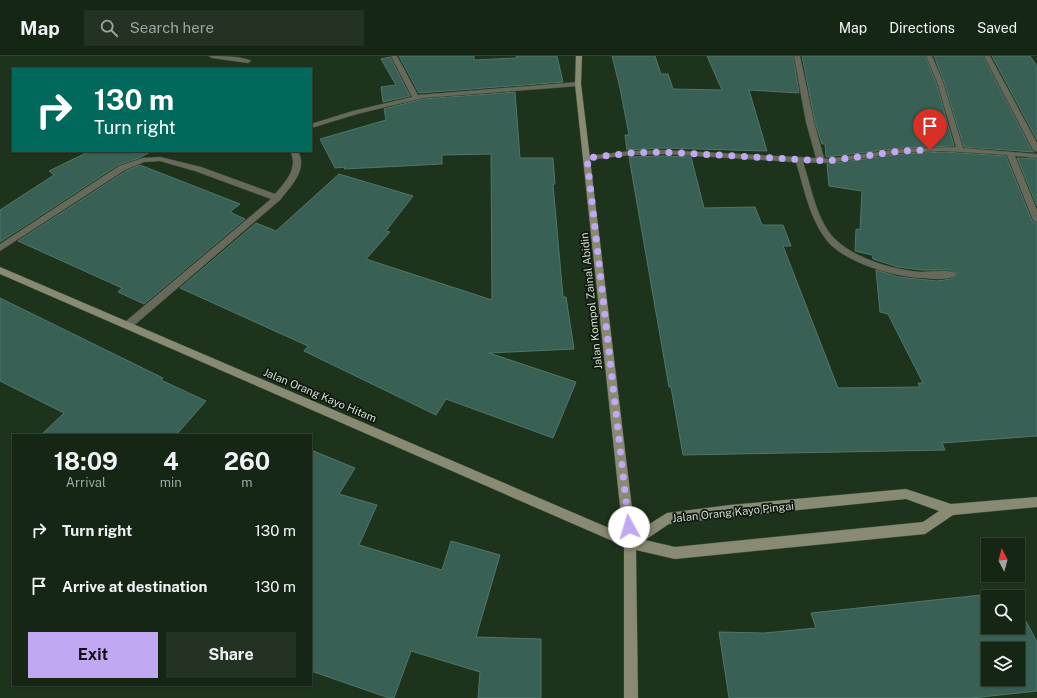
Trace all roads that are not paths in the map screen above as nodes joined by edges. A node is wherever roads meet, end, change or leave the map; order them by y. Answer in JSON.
{"nodes":[{"id":1,"x":212,"y":56,"type":"edge"},
{"id":2,"x":394,"y":56,"type":"edge"},
{"id":3,"x":579,"y":56,"type":"edge"},
{"id":4,"x":797,"y":56,"type":"edge"},
{"id":5,"x":929,"y":56,"type":"edge"},
{"id":6,"x":987,"y":56,"type":"edge"},
{"id":7,"x":250,"y":58,"type":"edge"},
{"id":8,"x":578,"y":84,"type":"junction"},
{"id":9,"x":416,"y":98,"type":"junction"},
{"id":10,"x":312,"y":126,"type":"edge"},
{"id":11,"x":960,"y":149,"type":"junction"},
{"id":12,"x":1037,"y":150,"type":"edge"},
{"id":13,"x":294,"y":152,"type":"edge"},
{"id":14,"x":1010,"y":153,"type":"junction"},
{"id":15,"x":1037,"y":156,"type":"edge"},
{"id":16,"x":587,"y":158,"type":"junction"},
{"id":17,"x":799,"y":160,"type":"junction"},
{"id":18,"x":821,"y":161,"type":"junction"},
{"id":19,"x":277,"y":198,"type":"junction"},
{"id":20,"x":1037,"y":220,"type":"edge"},
{"id":21,"x":0,"y":248,"type":"edge"},
{"id":22,"x":0,"y":270,"type":"edge"},
{"id":23,"x":952,"y":274,"type":"dead end"},
{"id":24,"x":128,"y":326,"type":"junction"},
{"id":25,"x":1037,"y":502,"type":"edge"},
{"id":26,"x":951,"y":510,"type":"junction"},
{"id":27,"x":630,"y":543,"type":"junction"},
{"id":28,"x":631,"y":698,"type":"edge"}],
"edges":[{"from":1,"to":7,"type":"street"},
{"from":2,"to":9,"type":"street"},
{"from":3,"to":8,"type":"main road","name":"Jalan Kompol Zainal Abidin"},
{"from":4,"to":18,"type":"street"},
{"from":5,"to":11,"type":"street"},
{"from":6,"to":12,"type":"street"},
{"from":8,"to":9,"type":"street"},
{"from":8,"to":16,"type":"main road","name":"Jalan Kompol Zainal Abidin"},
{"from":9,"to":10,"type":"street"},
{"from":11,"to":14,"type":"street"},
{"from":11,"to":18,"type":"street"},
{"from":13,"to":19,"type":"street"},
{"from":14,"to":15,"type":"street"},
{"from":14,"to":20,"type":"street"},
{"from":16,"to":17,"type":"street"},
{"from":16,"to":27,"type":"main road","name":"Jalan Kompol Zainal Abidin"},
{"from":17,"to":18,"type":"street"},
{"from":17,"to":23,"type":"street"},
{"from":19,"to":21,"type":"street"},
{"from":19,"to":24,"type":"street"},
{"from":22,"to":24,"type":"main road","name":"Jalan Orang Kayo Hitam"},
{"from":24,"to":27,"type":"main road","name":"Jalan Orang Kayo Hitam"},
{"from":25,"to":26,"type":"main road","name":"Jalan Orang Kayo Pingai"},
{"from":26,"to":27,"type":"main road","name":"Jalan Orang Kayo Pingai"},
{"from":26,"to":27,"type":"main road","name":"Jalan Orang Kayo Pingai"},
{"from":27,"to":28,"type":"main road","name":"Jalan Kompol Zainal Abidin"}]}
